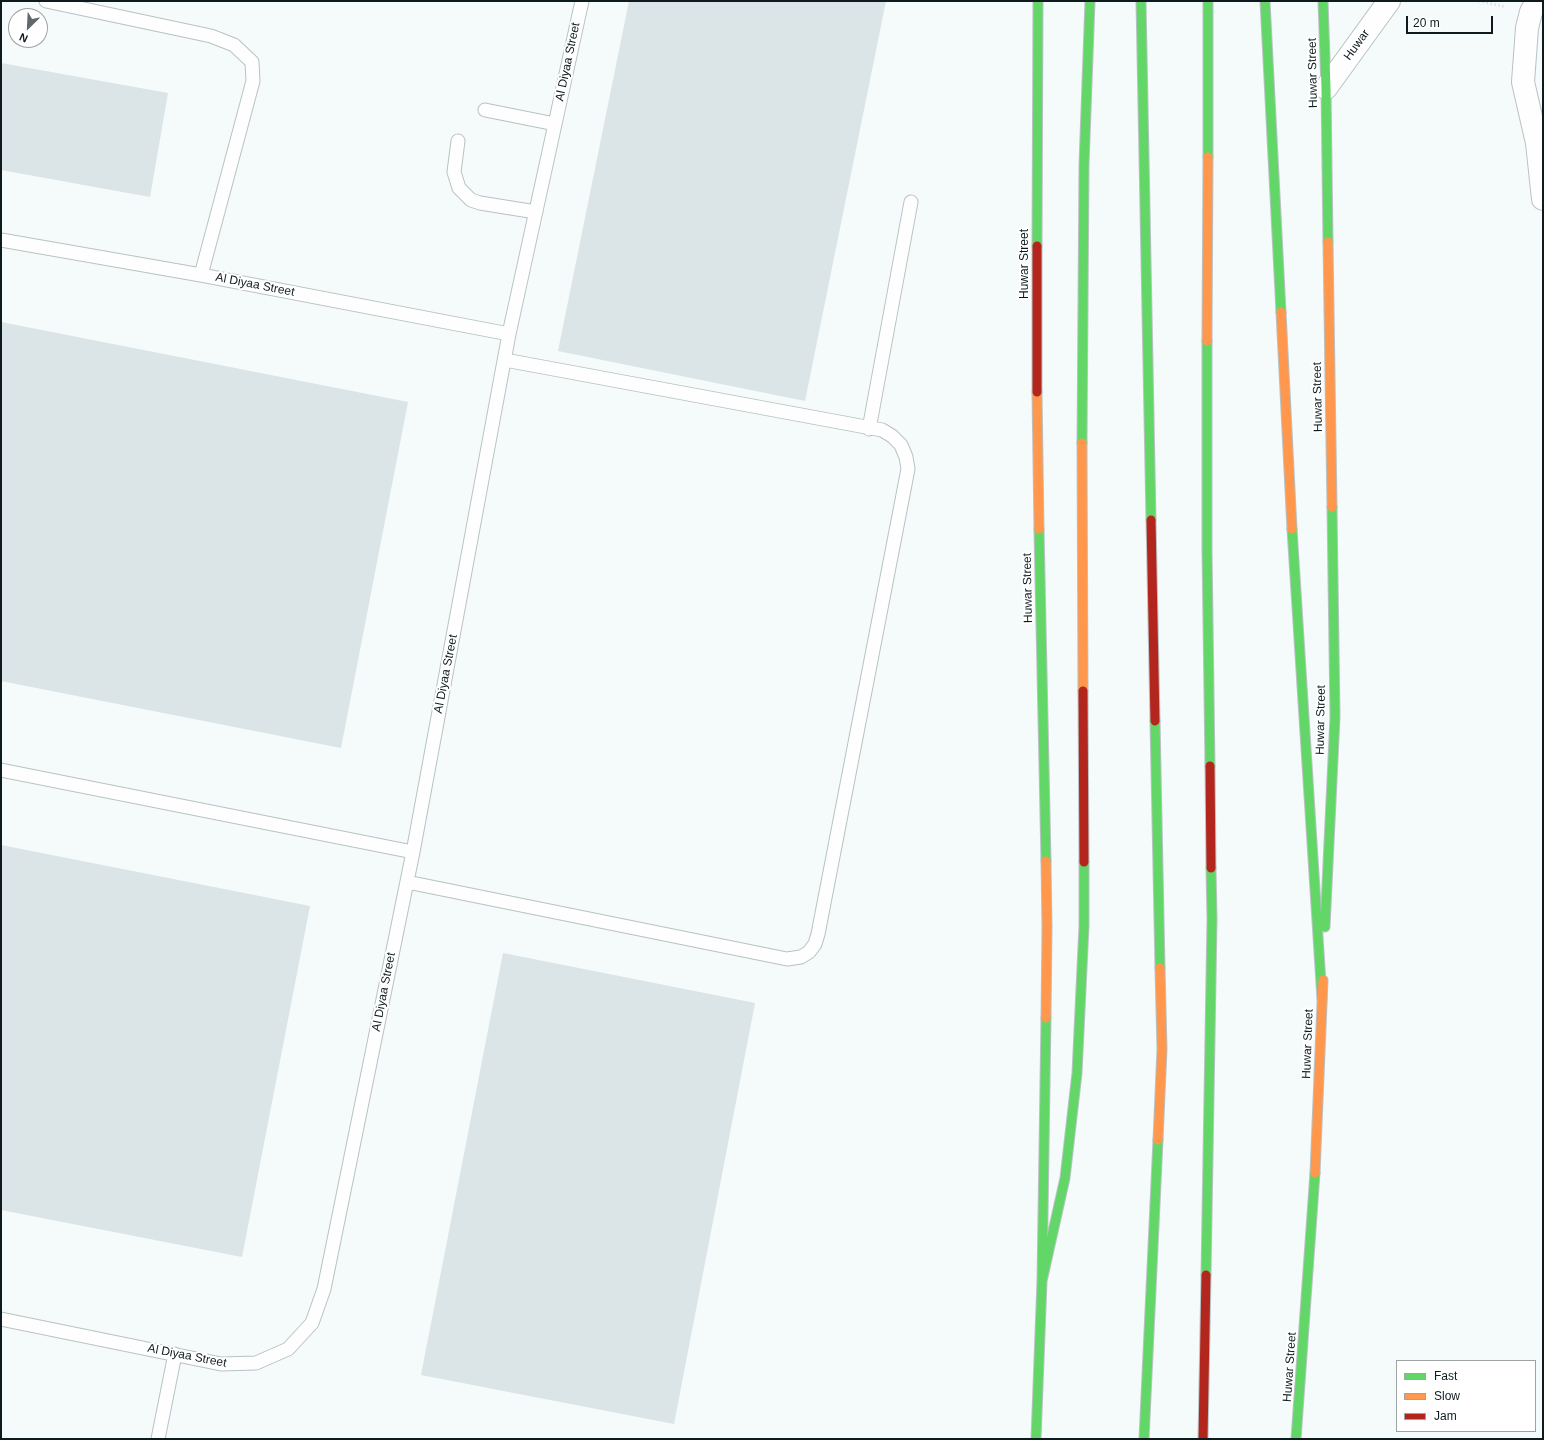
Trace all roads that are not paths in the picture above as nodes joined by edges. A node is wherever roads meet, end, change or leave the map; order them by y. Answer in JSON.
{"nodes":[{"id":1,"x":46,"y":1,"type":"edge"},
{"id":2,"x":582,"y":1,"type":"edge"},
{"id":3,"x":1038,"y":1,"type":"edge"},
{"id":4,"x":1090,"y":1,"type":"edge"},
{"id":5,"x":1141,"y":1,"type":"edge"},
{"id":6,"x":1208,"y":1,"type":"edge"},
{"id":7,"x":1265,"y":1,"type":"edge"},
{"id":8,"x":1323,"y":1,"type":"edge"},
{"id":9,"x":1389,"y":1,"type":"edge"},
{"id":10,"x":1536,"y":1,"type":"edge"},
{"id":11,"x":1326,"y":88,"type":"junction"},
{"id":12,"x":485,"y":110,"type":"dead end"},
{"id":13,"x":555,"y":124,"type":"junction"},
{"id":14,"x":458,"y":141,"type":"dead end"},
{"id":15,"x":1543,"y":199,"type":"edge"},
{"id":16,"x":911,"y":202,"type":"dead end"},
{"id":17,"x":536,"y":212,"type":"junction"},
{"id":18,"x":1,"y":240,"type":"edge"},
{"id":19,"x":201,"y":275,"type":"junction"},
{"id":20,"x":509,"y":334,"type":"junction"},
{"id":21,"x":505,"y":360,"type":"junction"},
{"id":22,"x":869,"y":429,"type":"junction"},
{"id":23,"x":1,"y":770,"type":"edge"},
{"id":24,"x":413,"y":852,"type":"junction"},
{"id":25,"x":407,"y":882,"type":"junction"},
{"id":26,"x":1322,"y":999,"type":"junction"},
{"id":27,"x":1042,"y":1281,"type":"junction"},
{"id":28,"x":1,"y":1319,"type":"edge"},
{"id":29,"x":175,"y":1354,"type":"junction"},
{"id":30,"x":158,"y":1439,"type":"edge"},
{"id":31,"x":1036,"y":1439,"type":"edge"},
{"id":32,"x":1144,"y":1439,"type":"edge"},
{"id":33,"x":1203,"y":1439,"type":"edge"},
{"id":34,"x":1296,"y":1439,"type":"edge"}],
"edges":[{"from":1,"to":19,"type":"lane"},
{"from":2,"to":13,"type":"lane","name":"Al Diyaa Street"},
{"from":3,"to":27,"type":"main road","name":"Huwar Street"},
{"from":4,"to":27,"type":"main road"},
{"from":5,"to":32,"type":"main road"},
{"from":6,"to":33,"type":"main road"},
{"from":7,"to":26,"type":"main road"},
{"from":8,"to":11,"type":"main road","name":"Huwar Street"},
{"from":9,"to":11,"type":"street","name":"Huwar"},
{"from":10,"to":15,"type":"street"},
{"from":11,"to":26,"type":"main road","name":"Huwar Street"},
{"from":12,"to":13,"type":"lane"},
{"from":13,"to":17,"type":"lane","name":"Al Diyaa Street"},
{"from":14,"to":17,"type":"lane"},
{"from":16,"to":22,"type":"lane"},
{"from":17,"to":20,"type":"lane","name":"Al Diyaa Street"},
{"from":18,"to":19,"type":"lane","name":"Al Diyaa Street"},
{"from":19,"to":20,"type":"lane","name":"Al Diyaa Street"},
{"from":20,"to":21,"type":"lane","name":"Al Diyaa Street"},
{"from":21,"to":22,"type":"lane"},
{"from":21,"to":24,"type":"lane","name":"Al Diyaa Street"},
{"from":22,"to":25,"type":"lane"},
{"from":23,"to":24,"type":"lane"},
{"from":24,"to":25,"type":"lane","name":"Al Diyaa Street"},
{"from":25,"to":29,"type":"lane","name":"Al Diyaa Street"},
{"from":26,"to":34,"type":"main road","name":"Huwar Street"},
{"from":27,"to":31,"type":"main road","name":"Huwar Street"},
{"from":28,"to":29,"type":"lane","name":"Al Diyaa Street"},
{"from":29,"to":30,"type":"lane"}]}
